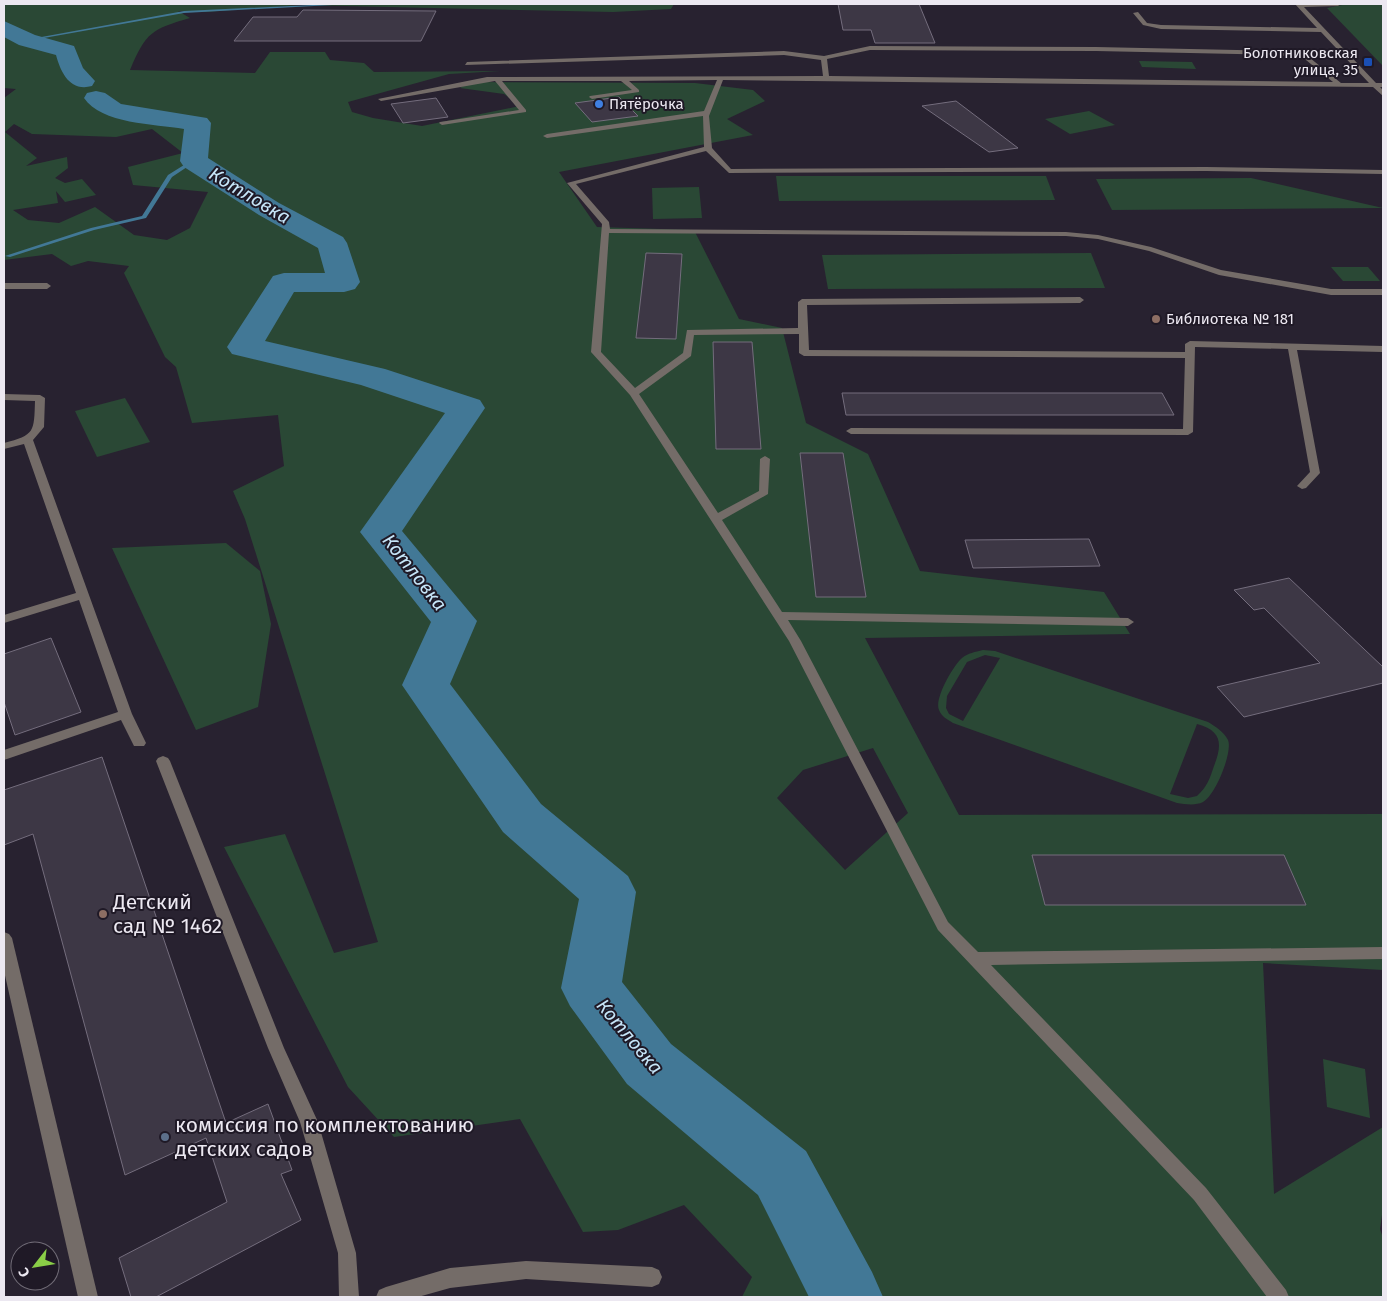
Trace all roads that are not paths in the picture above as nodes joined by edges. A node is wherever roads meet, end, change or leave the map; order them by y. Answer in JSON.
{"nodes":[{"id":1,"x":1298,"y":4,"type":"edge"},
{"id":2,"x":1338,"y":4,"type":"edge"},
{"id":3,"x":1136,"y":13,"type":"dead end"},
{"id":4,"x":1323,"y":30,"type":"junction"},
{"id":5,"x":824,"y":58,"type":"junction"},
{"id":6,"x":467,"y":64,"type":"dead end"},
{"id":7,"x":622,"y":78,"type":"junction"},
{"id":8,"x":721,"y":78,"type":"junction"},
{"id":9,"x":826,"y":78,"type":"junction"},
{"id":10,"x":497,"y":79,"type":"junction"},
{"id":11,"x":1338,"y":82,"type":"junction"},
{"id":12,"x":1372,"y":84,"type":"junction"},
{"id":13,"x":1383,"y":85,"type":"edge"},
{"id":14,"x":1383,"y":94,"type":"edge"},
{"id":15,"x":592,"y":97,"type":"dead end"},
{"id":16,"x":381,"y":99,"type":"dead end"},
{"id":17,"x":707,"y":113,"type":"junction"},
{"id":18,"x":442,"y":122,"type":"dead end"},
{"id":19,"x":546,"y":136,"type":"dead end"},
{"id":20,"x":708,"y":148,"type":"junction"},
{"id":21,"x":1383,"y":172,"type":"edge"},
{"id":22,"x":605,"y":231,"type":"junction"},
{"id":23,"x":4,"y":286,"type":"edge"},
{"id":24,"x":47,"y":286,"type":"dead end"},
{"id":25,"x":1383,"y":292,"type":"edge"},
{"id":26,"x":1080,"y":300,"type":"dead end"},
{"id":27,"x":803,"y":331,"type":"junction"},
{"id":28,"x":1292,"y":347,"type":"junction"},
{"id":29,"x":1383,"y":349,"type":"edge"},
{"id":30,"x":1189,"y":355,"type":"junction"},
{"id":31,"x":634,"y":393,"type":"junction"},
{"id":32,"x":4,"y":397,"type":"edge"},
{"id":33,"x":851,"y":432,"type":"dead end"},
{"id":34,"x":28,"y":440,"type":"junction"},
{"id":35,"x":4,"y":446,"type":"edge"},
{"id":36,"x":765,"y":459,"type":"dead end"},
{"id":37,"x":1302,"y":486,"type":"dead end"},
{"id":38,"x":715,"y":519,"type":"junction"},
{"id":39,"x":82,"y":595,"type":"junction"},
{"id":40,"x":778,"y":616,"type":"junction"},
{"id":41,"x":4,"y":619,"type":"edge"},
{"id":42,"x":1128,"y":622,"type":"dead end"},
{"id":43,"x":125,"y":714,"type":"junction"},
{"id":44,"x":139,"y":743,"type":"dead end"},
{"id":45,"x":4,"y":755,"type":"edge"},
{"id":46,"x":163,"y":761,"type":"dead end"},
{"id":47,"x":4,"y":938,"type":"edge"},
{"id":48,"x":1383,"y":954,"type":"edge"},
{"id":49,"x":974,"y":959,"type":"junction"},
{"id":50,"x":652,"y":1277,"type":"dead end"},
{"id":51,"x":88,"y":1297,"type":"edge"},
{"id":52,"x":349,"y":1297,"type":"edge"},
{"id":53,"x":386,"y":1297,"type":"edge"},
{"id":54,"x":1279,"y":1297,"type":"edge"}],
"edges":[{"from":1,"to":2,"type":"street"},
{"from":1,"to":4,"type":"street"},
{"from":3,"to":4,"type":"street"},
{"from":4,"to":12,"type":"street"},
{"from":5,"to":6,"type":"street"},
{"from":5,"to":9,"type":"street"},
{"from":5,"to":11,"type":"street"},
{"from":7,"to":8,"type":"street"},
{"from":7,"to":10,"type":"street"},
{"from":7,"to":15,"type":"street"},
{"from":8,"to":9,"type":"street"},
{"from":8,"to":17,"type":"street"},
{"from":9,"to":11,"type":"street"},
{"from":10,"to":16,"type":"street"},
{"from":10,"to":18,"type":"street"},
{"from":11,"to":12,"type":"street"},
{"from":12,"to":13,"type":"street"},
{"from":12,"to":14,"type":"street"},
{"from":17,"to":19,"type":"street"},
{"from":17,"to":20,"type":"street"},
{"from":20,"to":21,"type":"street"},
{"from":20,"to":22,"type":"street"},
{"from":22,"to":25,"type":"street"},
{"from":22,"to":31,"type":"street"},
{"from":23,"to":24,"type":"street"},
{"from":26,"to":27,"type":"street"},
{"from":27,"to":30,"type":"street"},
{"from":27,"to":31,"type":"street"},
{"from":28,"to":29,"type":"street"},
{"from":28,"to":30,"type":"street"},
{"from":28,"to":37,"type":"street"},
{"from":30,"to":33,"type":"street"},
{"from":31,"to":38,"type":"street"},
{"from":32,"to":34,"type":"street"},
{"from":34,"to":35,"type":"street"},
{"from":34,"to":39,"type":"street"},
{"from":36,"to":38,"type":"street"},
{"from":38,"to":40,"type":"street"},
{"from":39,"to":41,"type":"street"},
{"from":39,"to":43,"type":"street"},
{"from":40,"to":42,"type":"street"},
{"from":40,"to":49,"type":"street"},
{"from":43,"to":44,"type":"street"},
{"from":43,"to":45,"type":"street"},
{"from":46,"to":52,"type":"street"},
{"from":47,"to":51,"type":"street"},
{"from":48,"to":49,"type":"street"},
{"from":49,"to":54,"type":"street"},
{"from":50,"to":53,"type":"street"}]}
